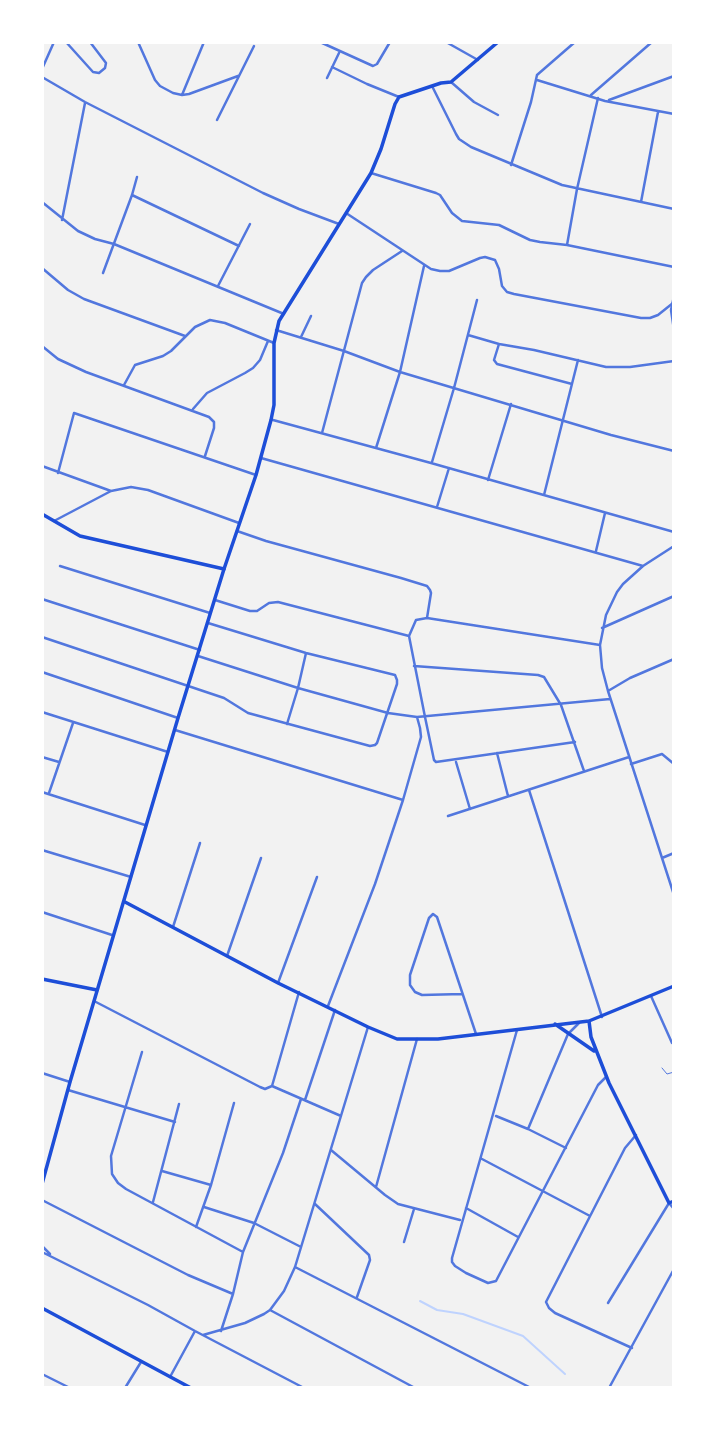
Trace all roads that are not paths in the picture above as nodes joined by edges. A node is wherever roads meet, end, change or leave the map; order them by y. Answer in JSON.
{"nodes":[{"id":1,"x":54,"y":42,"type":"edge"},
{"id":2,"x":66,"y":42,"type":"edge"},
{"id":3,"x":90,"y":42,"type":"edge"},
{"id":4,"x":138,"y":42,"type":"edge"},
{"id":5,"x":204,"y":42,"type":"edge"},
{"id":6,"x":320,"y":42,"type":"edge"},
{"id":7,"x":390,"y":42,"type":"edge"},
{"id":8,"x":446,"y":42,"type":"edge"},
{"id":9,"x":498,"y":42,"type":"edge"},
{"id":10,"x":575,"y":42,"type":"edge"},
{"id":11,"x":652,"y":42,"type":"edge"},
{"id":12,"x":254,"y":46,"type":"dead end"},
{"id":13,"x":340,"y":51,"type":"junction"},
{"id":14,"x":478,"y":60,"type":"junction"},
{"id":15,"x":332,"y":67,"type":"junction"},
{"id":16,"x":42,"y":69,"type":"edge"},
{"id":17,"x":238,"y":76,"type":"junction"},
{"id":18,"x":674,"y":76,"type":"edge"},
{"id":19,"x":42,"y":77,"type":"edge"},
{"id":20,"x":327,"y":78,"type":"dead end"},
{"id":21,"x":537,"y":80,"type":"junction"},
{"id":22,"x":451,"y":82,"type":"junction"},
{"id":23,"x":432,"y":86,"type":"junction"},
{"id":24,"x":182,"y":95,"type":"junction"},
{"id":25,"x":590,"y":96,"type":"junction"},
{"id":26,"x":398,"y":97,"type":"junction"},
{"id":27,"x":598,"y":98,"type":"junction"},
{"id":28,"x":605,"y":101,"type":"junction"},
{"id":29,"x":85,"y":102,"type":"junction"},
{"id":30,"x":659,"y":111,"type":"junction"},
{"id":31,"x":674,"y":114,"type":"edge"},
{"id":32,"x":498,"y":115,"type":"dead end"},
{"id":33,"x":217,"y":120,"type":"dead end"},
{"id":34,"x":511,"y":165,"type":"junction"},
{"id":35,"x":371,"y":173,"type":"junction"},
{"id":36,"x":137,"y":177,"type":"dead end"},
{"id":37,"x":577,"y":189,"type":"junction"},
{"id":38,"x":132,"y":195,"type":"junction"},
{"id":39,"x":42,"y":202,"type":"edge"},
{"id":40,"x":641,"y":202,"type":"junction"},
{"id":41,"x":674,"y":209,"type":"edge"},
{"id":42,"x":346,"y":213,"type":"junction"},
{"id":43,"x":62,"y":220,"type":"junction"},
{"id":44,"x":250,"y":224,"type":"dead end"},
{"id":45,"x":339,"y":224,"type":"junction"},
{"id":46,"x":114,"y":244,"type":"junction"},
{"id":47,"x":567,"y":245,"type":"junction"},
{"id":48,"x":239,"y":246,"type":"junction"},
{"id":49,"x":402,"y":251,"type":"junction"},
{"id":50,"x":424,"y":266,"type":"junction"},
{"id":51,"x":674,"y":267,"type":"edge"},
{"id":52,"x":42,"y":268,"type":"edge"},
{"id":53,"x":103,"y":273,"type":"dead end"},
{"id":54,"x":218,"y":286,"type":"junction"},
{"id":55,"x":674,"y":296,"type":"edge"},
{"id":56,"x":477,"y":300,"type":"dead end"},
{"id":57,"x":673,"y":303,"type":"edge"},
{"id":58,"x":284,"y":314,"type":"junction"},
{"id":59,"x":311,"y":316,"type":"dead end"},
{"id":60,"x":673,"y":318,"type":"edge"},
{"id":61,"x":276,"y":330,"type":"junction"},
{"id":62,"x":674,"y":330,"type":"edge"},
{"id":63,"x":468,"y":335,"type":"junction"},
{"id":64,"x":185,"y":336,"type":"junction"},
{"id":65,"x":301,"y":337,"type":"junction"},
{"id":66,"x":268,"y":341,"type":"junction"},
{"id":67,"x":274,"y":343,"type":"junction"},
{"id":68,"x":499,"y":344,"type":"junction"},
{"id":69,"x":42,"y":346,"type":"edge"},
{"id":70,"x":344,"y":351,"type":"junction"},
{"id":71,"x":579,"y":360,"type":"junction"},
{"id":72,"x":674,"y":361,"type":"edge"},
{"id":73,"x":401,"y":373,"type":"junction"},
{"id":74,"x":572,"y":384,"type":"junction"},
{"id":75,"x":124,"y":385,"type":"junction"},
{"id":76,"x":454,"y":388,"type":"junction"},
{"id":77,"x":511,"y":404,"type":"junction"},
{"id":78,"x":192,"y":410,"type":"junction"},
{"id":79,"x":271,"y":420,"type":"junction"},
{"id":80,"x":564,"y":420,"type":"junction"},
{"id":81,"x":322,"y":434,"type":"junction"},
{"id":82,"x":376,"y":448,"type":"junction"},
{"id":83,"x":674,"y":451,"type":"edge"},
{"id":84,"x":205,"y":456,"type":"junction"},
{"id":85,"x":261,"y":458,"type":"junction"},
{"id":86,"x":432,"y":463,"type":"junction"},
{"id":87,"x":42,"y":466,"type":"edge"},
{"id":88,"x":449,"y":468,"type":"junction"},
{"id":89,"x":58,"y":473,"type":"junction"},
{"id":90,"x":256,"y":475,"type":"junction"},
{"id":91,"x":488,"y":480,"type":"junction"},
{"id":92,"x":111,"y":491,"type":"junction"},
{"id":93,"x":544,"y":495,"type":"junction"},
{"id":94,"x":437,"y":507,"type":"junction"},
{"id":95,"x":605,"y":513,"type":"junction"},
{"id":96,"x":42,"y":514,"type":"edge"},
{"id":97,"x":54,"y":521,"type":"junction"},
{"id":98,"x":239,"y":523,"type":"junction"},
{"id":99,"x":237,"y":530,"type":"junction"},
{"id":100,"x":674,"y":532,"type":"edge"},
{"id":101,"x":674,"y":547,"type":"edge"},
{"id":102,"x":595,"y":552,"type":"junction"},
{"id":103,"x":60,"y":566,"type":"dead end"},
{"id":104,"x":643,"y":566,"type":"junction"},
{"id":105,"x":224,"y":569,"type":"junction"},
{"id":106,"x":674,"y":596,"type":"edge"},
{"id":107,"x":42,"y":599,"type":"edge"},
{"id":108,"x":214,"y":600,"type":"junction"},
{"id":109,"x":211,"y":613,"type":"junction"},
{"id":110,"x":426,"y":618,"type":"junction"},
{"id":111,"x":208,"y":623,"type":"junction"},
{"id":112,"x":602,"y":628,"type":"junction"},
{"id":113,"x":409,"y":636,"type":"junction"},
{"id":114,"x":42,"y":637,"type":"edge"},
{"id":115,"x":600,"y":645,"type":"junction"},
{"id":116,"x":200,"y":650,"type":"junction"},
{"id":117,"x":306,"y":653,"type":"junction"},
{"id":118,"x":198,"y":656,"type":"junction"},
{"id":119,"x":674,"y":659,"type":"edge"},
{"id":120,"x":414,"y":666,"type":"junction"},
{"id":121,"x":42,"y":671,"type":"edge"},
{"id":122,"x":188,"y":687,"type":"junction"},
{"id":123,"x":298,"y":688,"type":"junction"},
{"id":124,"x":608,"y":691,"type":"junction"},
{"id":125,"x":610,"y":699,"type":"junction"},
{"id":126,"x":561,"y":705,"type":"junction"},
{"id":127,"x":42,"y":712,"type":"edge"},
{"id":128,"x":388,"y":713,"type":"junction"},
{"id":129,"x":417,"y":717,"type":"junction"},
{"id":130,"x":425,"y":717,"type":"junction"},
{"id":131,"x":178,"y":718,"type":"junction"},
{"id":132,"x":73,"y":723,"type":"junction"},
{"id":133,"x":287,"y":724,"type":"junction"},
{"id":134,"x":175,"y":730,"type":"junction"},
{"id":135,"x":575,"y":742,"type":"junction"},
{"id":136,"x":168,"y":752,"type":"junction"},
{"id":137,"x":497,"y":753,"type":"junction"},
{"id":138,"x":42,"y":757,"type":"edge"},
{"id":139,"x":629,"y":757,"type":"junction"},
{"id":140,"x":456,"y":760,"type":"junction"},
{"id":141,"x":60,"y":762,"type":"junction"},
{"id":142,"x":631,"y":764,"type":"junction"},
{"id":143,"x":674,"y":764,"type":"edge"},
{"id":144,"x":584,"y":771,"type":"junction"},
{"id":145,"x":529,"y":790,"type":"junction"},
{"id":146,"x":42,"y":792,"type":"edge"},
{"id":147,"x":49,"y":794,"type":"junction"},
{"id":148,"x":508,"y":796,"type":"junction"},
{"id":149,"x":403,"y":800,"type":"junction"},
{"id":150,"x":470,"y":809,"type":"junction"},
{"id":151,"x":448,"y":816,"type":"dead end"},
{"id":152,"x":146,"y":825,"type":"junction"},
{"id":153,"x":200,"y":843,"type":"dead end"},
{"id":154,"x":42,"y":850,"type":"edge"},
{"id":155,"x":674,"y":853,"type":"edge"},
{"id":156,"x":261,"y":858,"type":"dead end"},
{"id":157,"x":662,"y":858,"type":"junction"},
{"id":158,"x":131,"y":877,"type":"junction"},
{"id":159,"x":317,"y":877,"type":"dead end"},
{"id":160,"x":674,"y":895,"type":"edge"},
{"id":161,"x":125,"y":902,"type":"junction"},
{"id":162,"x":42,"y":912,"type":"edge"},
{"id":163,"x":173,"y":927,"type":"junction"},
{"id":164,"x":114,"y":936,"type":"junction"},
{"id":165,"x":227,"y":956,"type":"junction"},
{"id":166,"x":42,"y":979,"type":"edge"},
{"id":167,"x":278,"y":983,"type":"junction"},
{"id":168,"x":674,"y":987,"type":"edge"},
{"id":169,"x":97,"y":990,"type":"junction"},
{"id":170,"x":299,"y":992,"type":"junction"},
{"id":171,"x":462,"y":994,"type":"junction"},
{"id":172,"x":651,"y":996,"type":"junction"},
{"id":173,"x":94,"y":1001,"type":"junction"},
{"id":174,"x":328,"y":1006,"type":"junction"},
{"id":175,"x":335,"y":1010,"type":"junction"},
{"id":176,"x":602,"y":1017,"type":"junction"},
{"id":177,"x":589,"y":1021,"type":"junction"},
{"id":178,"x":580,"y":1022,"type":"junction"},
{"id":179,"x":555,"y":1024,"type":"junction"},
{"id":180,"x":368,"y":1027,"type":"junction"},
{"id":181,"x":517,"y":1030,"type":"junction"},
{"id":182,"x":476,"y":1034,"type":"junction"},
{"id":183,"x":568,"y":1034,"type":"junction"},
{"id":184,"x":417,"y":1039,"type":"junction"},
{"id":185,"x":672,"y":1043,"type":"edge"},
{"id":186,"x":142,"y":1052,"type":"dead end"},
{"id":187,"x":596,"y":1052,"type":"junction"},
{"id":188,"x":662,"y":1068,"type":"dead end"},
{"id":189,"x":674,"y":1072,"type":"edge"},
{"id":190,"x":42,"y":1073,"type":"edge"},
{"id":191,"x":607,"y":1077,"type":"junction"},
{"id":192,"x":70,"y":1082,"type":"junction"},
{"id":193,"x":272,"y":1086,"type":"junction"},
{"id":194,"x":68,"y":1090,"type":"junction"},
{"id":195,"x":303,"y":1099,"type":"junction"},
{"id":196,"x":234,"y":1103,"type":"dead end"},
{"id":197,"x":179,"y":1104,"type":"dead end"},
{"id":198,"x":126,"y":1107,"type":"junction"},
{"id":199,"x":494,"y":1115,"type":"junction"},
{"id":200,"x":341,"y":1116,"type":"junction"},
{"id":201,"x":175,"y":1122,"type":"junction"},
{"id":202,"x":528,"y":1129,"type":"junction"},
{"id":203,"x":636,"y":1135,"type":"junction"},
{"id":204,"x":566,"y":1148,"type":"junction"},
{"id":205,"x":331,"y":1150,"type":"junction"},
{"id":206,"x":480,"y":1159,"type":"junction"},
{"id":207,"x":162,"y":1171,"type":"junction"},
{"id":208,"x":42,"y":1184,"type":"edge"},
{"id":209,"x":211,"y":1185,"type":"junction"},
{"id":210,"x":376,"y":1187,"type":"junction"},
{"id":211,"x":543,"y":1192,"type":"junction"},
{"id":212,"x":42,"y":1200,"type":"edge"},
{"id":213,"x":671,"y":1202,"type":"edge"},
{"id":214,"x":152,"y":1203,"type":"junction"},
{"id":215,"x":315,"y":1204,"type":"junction"},
{"id":216,"x":203,"y":1207,"type":"junction"},
{"id":217,"x":466,"y":1208,"type":"junction"},
{"id":218,"x":414,"y":1209,"type":"junction"},
{"id":219,"x":674,"y":1209,"type":"edge"},
{"id":220,"x":590,"y":1216,"type":"junction"},
{"id":221,"x":462,"y":1221,"type":"junction"},
{"id":222,"x":254,"y":1223,"type":"junction"},
{"id":223,"x":196,"y":1227,"type":"junction"},
{"id":224,"x":518,"y":1237,"type":"junction"},
{"id":225,"x":404,"y":1242,"type":"dead end"},
{"id":226,"x":42,"y":1246,"type":"edge"},
{"id":227,"x":301,"y":1247,"type":"junction"},
{"id":228,"x":42,"y":1252,"type":"edge"},
{"id":229,"x":243,"y":1252,"type":"junction"},
{"id":230,"x":52,"y":1256,"type":"junction"},
{"id":231,"x":295,"y":1267,"type":"junction"},
{"id":232,"x":674,"y":1269,"type":"edge"},
{"id":233,"x":233,"y":1294,"type":"junction"},
{"id":234,"x":356,"y":1297,"type":"junction"},
{"id":235,"x":608,"y":1303,"type":"dead end"},
{"id":236,"x":42,"y":1308,"type":"edge"},
{"id":237,"x":270,"y":1310,"type":"junction"},
{"id":238,"x":195,"y":1331,"type":"junction"},
{"id":239,"x":221,"y":1331,"type":"junction"},
{"id":240,"x":203,"y":1335,"type":"junction"},
{"id":241,"x":632,"y":1348,"type":"junction"},
{"id":242,"x":141,"y":1362,"type":"junction"},
{"id":243,"x":42,"y":1374,"type":"edge"},
{"id":244,"x":170,"y":1377,"type":"junction"},
{"id":245,"x":70,"y":1388,"type":"edge"},
{"id":246,"x":125,"y":1388,"type":"edge"},
{"id":247,"x":191,"y":1388,"type":"edge"},
{"id":248,"x":304,"y":1388,"type":"edge"},
{"id":249,"x":415,"y":1388,"type":"edge"},
{"id":250,"x":531,"y":1388,"type":"edge"},
{"id":251,"x":609,"y":1388,"type":"edge"}],
"edges":[{"from":1,"to":16,"type":"street"},
{"from":2,"to":3,"type":"street"},
{"from":4,"to":24,"type":"street"},
{"from":5,"to":24,"type":"street"},
{"from":6,"to":13,"type":"street"},
{"from":7,"to":13,"type":"street"},
{"from":8,"to":14,"type":"street"},
{"from":9,"to":14,"type":"main road"},
{"from":10,"to":21,"type":"street"},
{"from":11,"to":25,"type":"street"},
{"from":12,"to":17,"type":"street"},
{"from":13,"to":15,"type":"street"},
{"from":14,"to":22,"type":"main road"},
{"from":15,"to":20,"type":"street"},
{"from":15,"to":26,"type":"street"},
{"from":17,"to":24,"type":"street"},
{"from":17,"to":33,"type":"street"},
{"from":18,"to":28,"type":"street"},
{"from":19,"to":29,"type":"street"},
{"from":21,"to":25,"type":"street"},
{"from":21,"to":34,"type":"street"},
{"from":22,"to":23,"type":"main road"},
{"from":22,"to":32,"type":"street"},
{"from":23,"to":26,"type":"main road"},
{"from":23,"to":34,"type":"street"},
{"from":25,"to":27,"type":"street"},
{"from":26,"to":35,"type":"main road"},
{"from":27,"to":28,"type":"street"},
{"from":27,"to":37,"type":"street"},
{"from":28,"to":30,"type":"street"},
{"from":29,"to":43,"type":"street"},
{"from":29,"to":45,"type":"street"},
{"from":30,"to":31,"type":"street"},
{"from":30,"to":40,"type":"street"},
{"from":34,"to":37,"type":"street"},
{"from":35,"to":42,"type":"main road"},
{"from":35,"to":47,"type":"street"},
{"from":36,"to":38,"type":"street"},
{"from":37,"to":40,"type":"street"},
{"from":37,"to":47,"type":"street"},
{"from":38,"to":46,"type":"street"},
{"from":38,"to":48,"type":"street"},
{"from":39,"to":43,"type":"street"},
{"from":40,"to":41,"type":"street"},
{"from":42,"to":45,"type":"main road"},
{"from":42,"to":49,"type":"street"},
{"from":43,"to":46,"type":"street"},
{"from":44,"to":48,"type":"street"},
{"from":45,"to":58,"type":"main road"},
{"from":46,"to":53,"type":"street"},
{"from":46,"to":54,"type":"street"},
{"from":47,"to":51,"type":"street"},
{"from":48,"to":54,"type":"street"},
{"from":49,"to":50,"type":"street"},
{"from":49,"to":70,"type":"street"},
{"from":50,"to":57,"type":"street"},
{"from":50,"to":73,"type":"street"},
{"from":52,"to":64,"type":"street"},
{"from":54,"to":58,"type":"street"},
{"from":55,"to":57,"type":"street"},
{"from":56,"to":63,"type":"street"},
{"from":57,"to":60,"type":"street"},
{"from":58,"to":61,"type":"main road"},
{"from":59,"to":65,"type":"street"},
{"from":60,"to":62,"type":"street"},
{"from":61,"to":65,"type":"street"},
{"from":61,"to":67,"type":"main road"},
{"from":63,"to":68,"type":"street"},
{"from":63,"to":76,"type":"street"},
{"from":64,"to":66,"type":"street"},
{"from":64,"to":75,"type":"street"},
{"from":65,"to":70,"type":"street"},
{"from":66,"to":67,"type":"street"},
{"from":66,"to":78,"type":"street"},
{"from":67,"to":79,"type":"main road"},
{"from":68,"to":71,"type":"street"},
{"from":68,"to":74,"type":"street"},
{"from":69,"to":75,"type":"street"},
{"from":70,"to":73,"type":"street"},
{"from":70,"to":81,"type":"street"},
{"from":71,"to":72,"type":"street"},
{"from":71,"to":74,"type":"street"},
{"from":73,"to":76,"type":"street"},
{"from":73,"to":82,"type":"street"},
{"from":74,"to":80,"type":"street"},
{"from":75,"to":78,"type":"street"},
{"from":76,"to":77,"type":"street"},
{"from":76,"to":86,"type":"street"},
{"from":77,"to":80,"type":"street"},
{"from":77,"to":91,"type":"street"},
{"from":78,"to":84,"type":"street"},
{"from":79,"to":81,"type":"street"},
{"from":79,"to":85,"type":"main road"},
{"from":80,"to":83,"type":"street"},
{"from":80,"to":93,"type":"street"},
{"from":81,"to":82,"type":"street"},
{"from":82,"to":86,"type":"street"},
{"from":84,"to":89,"type":"street"},
{"from":84,"to":90,"type":"street"},
{"from":85,"to":90,"type":"main road"},
{"from":85,"to":94,"type":"street"},
{"from":86,"to":88,"type":"street"},
{"from":87,"to":89,"type":"street"},
{"from":88,"to":91,"type":"street"},
{"from":88,"to":94,"type":"street"},
{"from":89,"to":92,"type":"street"},
{"from":90,"to":98,"type":"main road"},
{"from":91,"to":93,"type":"street"},
{"from":92,"to":97,"type":"street"},
{"from":92,"to":98,"type":"street"},
{"from":93,"to":95,"type":"street"},
{"from":94,"to":102,"type":"street"},
{"from":95,"to":100,"type":"street"},
{"from":95,"to":102,"type":"street"},
{"from":96,"to":97,"type":"main road"},
{"from":97,"to":105,"type":"main road"},
{"from":98,"to":99,"type":"main road"},
{"from":99,"to":105,"type":"main road"},
{"from":99,"to":110,"type":"street"},
{"from":101,"to":104,"type":"street"},
{"from":102,"to":104,"type":"street"},
{"from":103,"to":109,"type":"street"},
{"from":104,"to":112,"type":"street"},
{"from":105,"to":108,"type":"main road"},
{"from":106,"to":112,"type":"street"},
{"from":107,"to":116,"type":"street"},
{"from":108,"to":109,"type":"main road"},
{"from":108,"to":113,"type":"street"},
{"from":109,"to":111,"type":"main road"},
{"from":110,"to":113,"type":"street"},
{"from":110,"to":115,"type":"street"},
{"from":111,"to":116,"type":"main road"},
{"from":111,"to":117,"type":"street"},
{"from":112,"to":115,"type":"street"},
{"from":113,"to":120,"type":"street"},
{"from":114,"to":122,"type":"street"},
{"from":115,"to":124,"type":"street"},
{"from":116,"to":118,"type":"main road"},
{"from":117,"to":123,"type":"street"},
{"from":117,"to":128,"type":"street"},
{"from":118,"to":122,"type":"main road"},
{"from":118,"to":123,"type":"street"},
{"from":119,"to":124,"type":"street"},
{"from":120,"to":126,"type":"street"},
{"from":120,"to":130,"type":"street"},
{"from":121,"to":131,"type":"street"},
{"from":122,"to":131,"type":"main road"},
{"from":122,"to":133,"type":"street"},
{"from":123,"to":128,"type":"street"},
{"from":123,"to":133,"type":"street"},
{"from":124,"to":125,"type":"street"},
{"from":125,"to":126,"type":"street"},
{"from":125,"to":139,"type":"street"},
{"from":126,"to":130,"type":"street"},
{"from":126,"to":135,"type":"street"},
{"from":127,"to":132,"type":"street"},
{"from":128,"to":129,"type":"street"},
{"from":128,"to":133,"type":"street"},
{"from":129,"to":130,"type":"street"},
{"from":129,"to":149,"type":"street"},
{"from":130,"to":140,"type":"street"},
{"from":131,"to":134,"type":"main road"},
{"from":132,"to":136,"type":"street"},
{"from":132,"to":141,"type":"street"},
{"from":134,"to":136,"type":"main road"},
{"from":134,"to":149,"type":"street"},
{"from":135,"to":137,"type":"street"},
{"from":135,"to":144,"type":"street"},
{"from":136,"to":152,"type":"main road"},
{"from":137,"to":140,"type":"street"},
{"from":137,"to":148,"type":"street"},
{"from":138,"to":141,"type":"street"},
{"from":139,"to":142,"type":"street"},
{"from":139,"to":144,"type":"street"},
{"from":140,"to":150,"type":"street"},
{"from":141,"to":147,"type":"street"},
{"from":142,"to":143,"type":"street"},
{"from":142,"to":157,"type":"street"},
{"from":144,"to":145,"type":"street"},
{"from":145,"to":148,"type":"street"},
{"from":145,"to":176,"type":"street"},
{"from":146,"to":147,"type":"street"},
{"from":147,"to":152,"type":"street"},
{"from":148,"to":150,"type":"street"},
{"from":149,"to":174,"type":"street"},
{"from":150,"to":151,"type":"street"},
{"from":152,"to":158,"type":"main road"},
{"from":153,"to":163,"type":"street"},
{"from":154,"to":158,"type":"street"},
{"from":155,"to":157,"type":"street"},
{"from":156,"to":165,"type":"street"},
{"from":157,"to":160,"type":"street"},
{"from":158,"to":161,"type":"main road"},
{"from":159,"to":167,"type":"street"},
{"from":161,"to":163,"type":"main road"},
{"from":161,"to":164,"type":"main road"},
{"from":162,"to":164,"type":"street"},
{"from":163,"to":165,"type":"main road"},
{"from":164,"to":169,"type":"main road"},
{"from":165,"to":167,"type":"main road"},
{"from":166,"to":169,"type":"main road"},
{"from":167,"to":170,"type":"main road"},
{"from":168,"to":172,"type":"main road"},
{"from":169,"to":173,"type":"main road"},
{"from":170,"to":174,"type":"main road"},
{"from":170,"to":193,"type":"street"},
{"from":171,"to":171,"type":"street"},
{"from":171,"to":182,"type":"street"},
{"from":172,"to":176,"type":"main road"},
{"from":172,"to":185,"type":"street"},
{"from":173,"to":192,"type":"main road"},
{"from":173,"to":193,"type":"street"},
{"from":174,"to":175,"type":"main road"},
{"from":175,"to":180,"type":"main road"},
{"from":175,"to":195,"type":"street"},
{"from":176,"to":177,"type":"main road"},
{"from":177,"to":178,"type":"main road"},
{"from":177,"to":187,"type":"main road"},
{"from":178,"to":179,"type":"main road"},
{"from":178,"to":183,"type":"street"},
{"from":179,"to":181,"type":"main road"},
{"from":179,"to":183,"type":"main road"},
{"from":180,"to":184,"type":"main road"},
{"from":180,"to":200,"type":"street"},
{"from":181,"to":182,"type":"main road"},
{"from":181,"to":199,"type":"street"},
{"from":182,"to":184,"type":"main road"},
{"from":183,"to":187,"type":"main road"},
{"from":183,"to":202,"type":"street"},
{"from":184,"to":210,"type":"street"},
{"from":186,"to":198,"type":"street"},
{"from":187,"to":191,"type":"main road"},
{"from":188,"to":189,"type":"lane"},
{"from":190,"to":192,"type":"street"},
{"from":191,"to":203,"type":"main road"},
{"from":191,"to":204,"type":"street"},
{"from":192,"to":194,"type":"main road"},
{"from":193,"to":195,"type":"street"},
{"from":194,"to":198,"type":"street"},
{"from":194,"to":208,"type":"main road"},
{"from":195,"to":200,"type":"street"},
{"from":195,"to":222,"type":"street"},
{"from":196,"to":209,"type":"street"},
{"from":197,"to":201,"type":"street"},
{"from":198,"to":201,"type":"street"},
{"from":198,"to":214,"type":"street"},
{"from":199,"to":202,"type":"street"},
{"from":199,"to":206,"type":"street"},
{"from":200,"to":205,"type":"street"},
{"from":201,"to":207,"type":"street"},
{"from":202,"to":204,"type":"street"},
{"from":203,"to":213,"type":"main road"},
{"from":203,"to":220,"type":"street"},
{"from":204,"to":211,"type":"street"},
{"from":205,"to":210,"type":"street"},
{"from":205,"to":215,"type":"street"},
{"from":206,"to":211,"type":"street"},
{"from":206,"to":217,"type":"street"},
{"from":207,"to":209,"type":"street"},
{"from":207,"to":214,"type":"street"},
{"from":209,"to":216,"type":"street"},
{"from":210,"to":218,"type":"street"},
{"from":211,"to":220,"type":"street"},
{"from":211,"to":224,"type":"street"},
{"from":212,"to":233,"type":"street"},
{"from":213,"to":219,"type":"street"},
{"from":213,"to":235,"type":"street"},
{"from":214,"to":223,"type":"street"},
{"from":215,"to":227,"type":"street"},
{"from":215,"to":234,"type":"street"},
{"from":216,"to":222,"type":"street"},
{"from":216,"to":223,"type":"street"},
{"from":217,"to":221,"type":"street"},
{"from":217,"to":224,"type":"street"},
{"from":218,"to":221,"type":"street"},
{"from":218,"to":225,"type":"street"},
{"from":220,"to":241,"type":"street"},
{"from":221,"to":224,"type":"street"},
{"from":222,"to":227,"type":"street"},
{"from":222,"to":229,"type":"street"},
{"from":223,"to":229,"type":"street"},
{"from":226,"to":230,"type":"street"},
{"from":227,"to":231,"type":"street"},
{"from":228,"to":230,"type":"street"},
{"from":229,"to":233,"type":"street"},
{"from":230,"to":238,"type":"street"},
{"from":231,"to":234,"type":"street"},
{"from":231,"to":237,"type":"street"},
{"from":232,"to":241,"type":"street"},
{"from":233,"to":239,"type":"street"},
{"from":234,"to":250,"type":"street"},
{"from":236,"to":242,"type":"main road"},
{"from":237,"to":239,"type":"street"},
{"from":237,"to":249,"type":"street"},
{"from":238,"to":240,"type":"street"},
{"from":238,"to":244,"type":"street"},
{"from":239,"to":240,"type":"street"},
{"from":240,"to":248,"type":"street"},
{"from":241,"to":251,"type":"street"},
{"from":242,"to":244,"type":"main road"},
{"from":242,"to":246,"type":"street"},
{"from":243,"to":245,"type":"street"},
{"from":244,"to":247,"type":"main road"}]}
